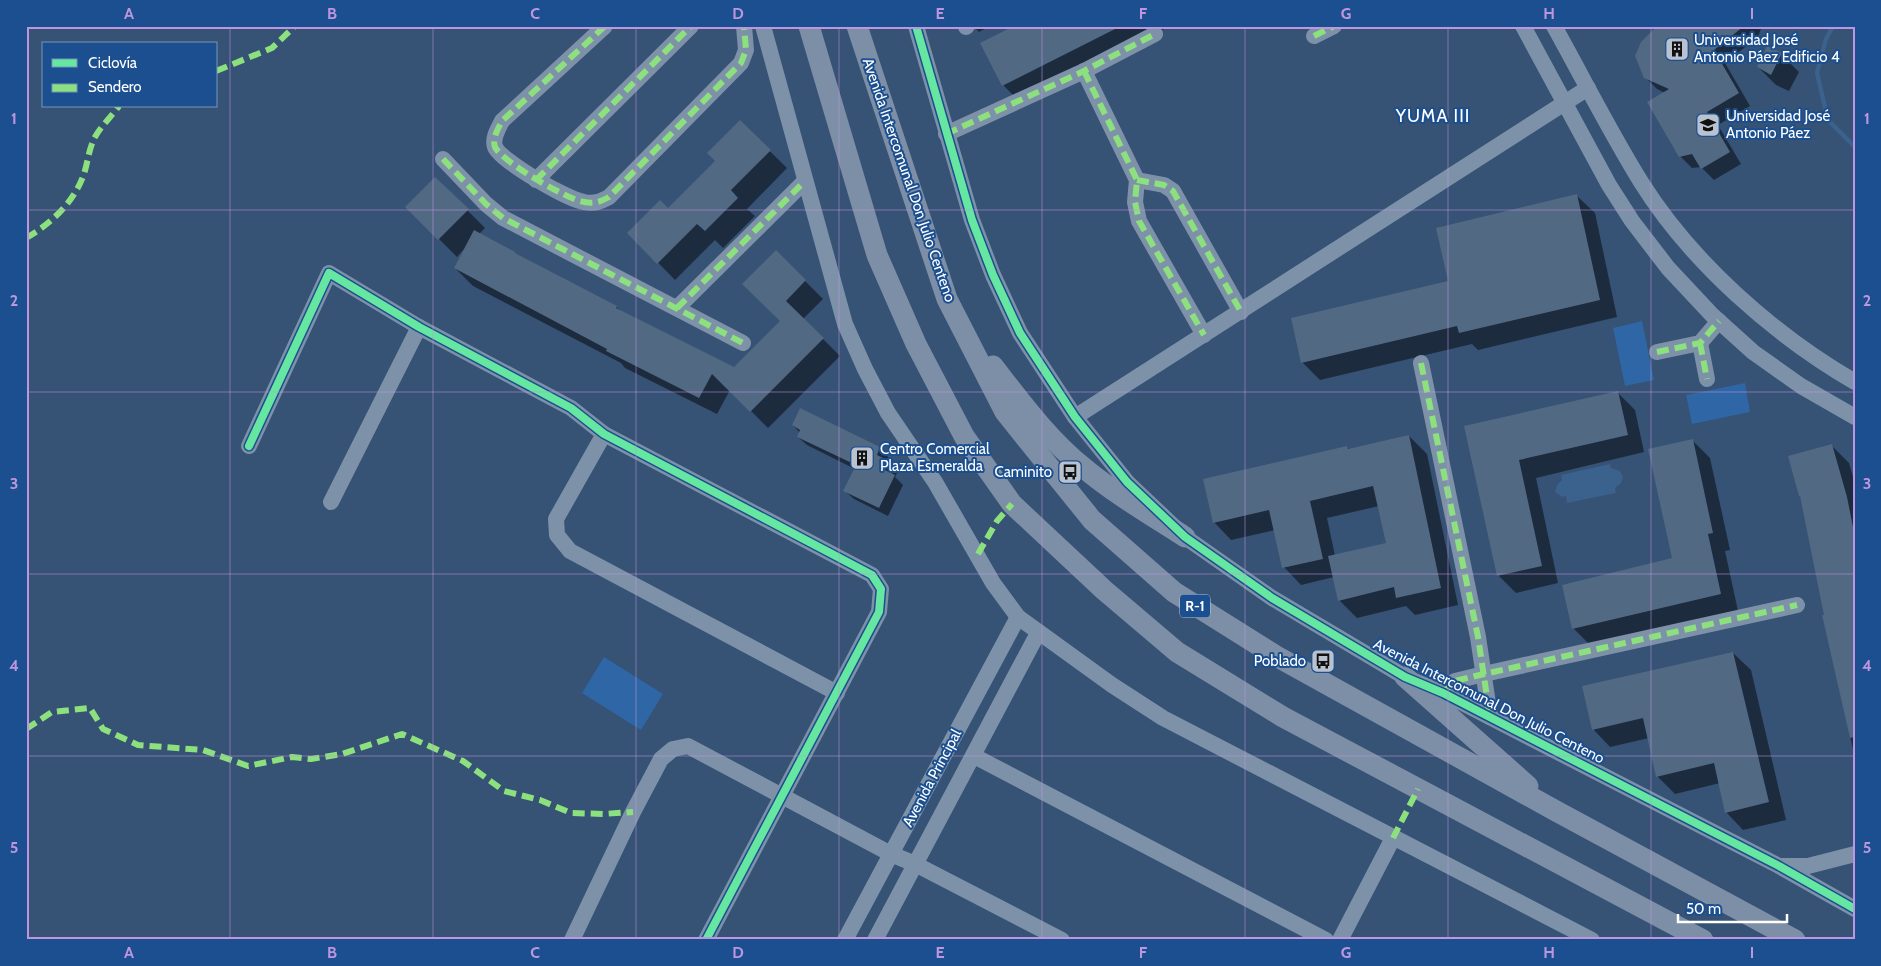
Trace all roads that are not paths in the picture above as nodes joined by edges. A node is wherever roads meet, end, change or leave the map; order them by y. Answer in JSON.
{"nodes":[{"id":1,"x":605,"y":26,"type":"edge"},
{"id":2,"x":691,"y":26,"type":"edge"},
{"id":3,"x":744,"y":26,"type":"edge"},
{"id":4,"x":763,"y":26,"type":"edge"},
{"id":5,"x":809,"y":26,"type":"edge"},
{"id":6,"x":857,"y":26,"type":"edge"},
{"id":7,"x":916,"y":26,"type":"edge"},
{"id":8,"x":1334,"y":26,"type":"edge"},
{"id":9,"x":1523,"y":26,"type":"edge"},
{"id":10,"x":1554,"y":26,"type":"edge"},
{"id":11,"x":1155,"y":34,"type":"dead end"},
{"id":12,"x":1314,"y":36,"type":"dead end"},
{"id":13,"x":1084,"y":71,"type":"junction"},
{"id":14,"x":1588,"y":88,"type":"junction"},
{"id":15,"x":1566,"y":104,"type":"junction"},
{"id":16,"x":946,"y":134,"type":"junction"},
{"id":17,"x":443,"y":159,"type":"dead end"},
{"id":18,"x":536,"y":180,"type":"junction"},
{"id":19,"x":1137,"y":180,"type":"junction"},
{"id":20,"x":804,"y":182,"type":"junction"},
{"id":21,"x":677,"y":308,"type":"junction"},
{"id":22,"x":954,"y":311,"type":"junction"},
{"id":23,"x":1240,"y":312,"type":"junction"},
{"id":24,"x":1719,"y":321,"type":"junction"},
{"id":25,"x":419,"y":327,"type":"junction"},
{"id":26,"x":1204,"y":335,"type":"junction"},
{"id":27,"x":743,"y":343,"type":"dead end"},
{"id":28,"x":1700,"y":343,"type":"junction"},
{"id":29,"x":1656,"y":352,"type":"dead end"},
{"id":30,"x":1422,"y":363,"type":"dead end"},
{"id":31,"x":1707,"y":378,"type":"dead end"},
{"id":32,"x":1855,"y":382,"type":"edge"},
{"id":33,"x":1075,"y":417,"type":"junction"},
{"id":34,"x":1855,"y":417,"type":"edge"},
{"id":35,"x":604,"y":434,"type":"junction"},
{"id":36,"x":249,"y":446,"type":"dead end"},
{"id":37,"x":331,"y":502,"type":"dead end"},
{"id":38,"x":1185,"y":537,"type":"junction"},
{"id":39,"x":1797,"y":605,"type":"dead end"},
{"id":40,"x":1018,"y":617,"type":"junction"},
{"id":41,"x":1038,"y":633,"type":"junction"},
{"id":42,"x":1484,"y":674,"type":"junction"},
{"id":43,"x":1406,"y":677,"type":"junction"},
{"id":44,"x":837,"y":693,"type":"junction"},
{"id":45,"x":1443,"y":694,"type":"junction"},
{"id":46,"x":1490,"y":718,"type":"junction"},
{"id":47,"x":974,"y":756,"type":"junction"},
{"id":48,"x":782,"y":796,"type":"junction"},
{"id":49,"x":1556,"y":811,"type":"junction"},
{"id":50,"x":1393,"y":838,"type":"junction"},
{"id":51,"x":891,"y":854,"type":"junction"},
{"id":52,"x":1855,"y":854,"type":"edge"},
{"id":53,"x":915,"y":864,"type":"junction"},
{"id":54,"x":1779,"y":866,"type":"junction"},
{"id":55,"x":1855,"y":909,"type":"edge"},
{"id":56,"x":572,"y":940,"type":"edge"},
{"id":57,"x":706,"y":940,"type":"edge"},
{"id":58,"x":845,"y":940,"type":"edge"},
{"id":59,"x":875,"y":940,"type":"edge"},
{"id":60,"x":1062,"y":940,"type":"edge"},
{"id":61,"x":1326,"y":940,"type":"edge"},
{"id":62,"x":1340,"y":940,"type":"edge"},
{"id":63,"x":1592,"y":940,"type":"edge"},
{"id":64,"x":1703,"y":940,"type":"edge"},
{"id":65,"x":1795,"y":940,"type":"edge"}],
"edges":[{"from":1,"to":18,"type":"street"},
{"from":2,"to":18,"type":"street"},
{"from":3,"to":18,"type":"street"},
{"from":4,"to":20,"type":"street"},
{"from":5,"to":64,"type":"main road"},
{"from":6,"to":22,"type":"main road","name":"Avenida Intercomunal Don Julio Centeno","number":"R-1"},
{"from":7,"to":16,"type":"street","name":"Avenida Intercomunal Don Julio Centeno"},
{"from":8,"to":12,"type":"street"},
{"from":9,"to":15,"type":"street"},
{"from":10,"to":14,"type":"street"},
{"from":11,"to":13,"type":"street"},
{"from":13,"to":16,"type":"street"},
{"from":13,"to":19,"type":"street"},
{"from":14,"to":15,"type":"street"},
{"from":14,"to":32,"type":"street"},
{"from":15,"to":23,"type":"street"},
{"from":15,"to":24,"type":"street"},
{"from":16,"to":33,"type":"street","name":"Avenida Intercomunal Don Julio Centeno"},
{"from":17,"to":21,"type":"street"},
{"from":19,"to":23,"type":"street"},
{"from":19,"to":26,"type":"street"},
{"from":20,"to":21,"type":"street"},
{"from":20,"to":40,"type":"street"},
{"from":21,"to":27,"type":"street"},
{"from":22,"to":38,"type":"main road"},
{"from":22,"to":49,"type":"main road","name":"Avenida Intercomunal Don Julio Centeno","number":"R-1"},
{"from":23,"to":26,"type":"street"},
{"from":24,"to":28,"type":"street"},
{"from":24,"to":34,"type":"street"},
{"from":25,"to":35,"type":"street"},
{"from":25,"to":36,"type":"street"},
{"from":25,"to":37,"type":"street"},
{"from":26,"to":33,"type":"street"},
{"from":28,"to":29,"type":"street"},
{"from":28,"to":31,"type":"street"},
{"from":30,"to":42,"type":"street"},
{"from":33,"to":38,"type":"street","name":"Avenida Intercomunal Don Julio Centeno"},
{"from":35,"to":44,"type":"street"},
{"from":35,"to":44,"type":"street"},
{"from":38,"to":43,"type":"street","name":"Avenida Intercomunal Don Julio Centeno"},
{"from":39,"to":42,"type":"street"},
{"from":40,"to":41,"type":"street"},
{"from":40,"to":51,"type":"street","name":"Avenida Principal"},
{"from":41,"to":47,"type":"street","name":"Avenida Principal"},
{"from":41,"to":50,"type":"street"},
{"from":42,"to":45,"type":"street"},
{"from":42,"to":46,"type":"street"},
{"from":43,"to":45,"type":"street","name":"Avenida Intercomunal Don Julio Centeno"},
{"from":43,"to":49,"type":"main road"},
{"from":44,"to":48,"type":"street"},
{"from":45,"to":46,"type":"street","name":"Avenida Intercomunal Don Julio Centeno"},
{"from":46,"to":54,"type":"street","name":"Avenida Intercomunal Don Julio Centeno"},
{"from":47,"to":53,"type":"street","name":"Avenida Principal"},
{"from":47,"to":61,"type":"street"},
{"from":48,"to":51,"type":"street"},
{"from":48,"to":56,"type":"street"},
{"from":48,"to":57,"type":"street"},
{"from":49,"to":65,"type":"main road","name":"Avenida Intercomunal Don Julio Centeno","number":"R-1"},
{"from":50,"to":62,"type":"street"},
{"from":50,"to":63,"type":"street"},
{"from":51,"to":53,"type":"street"},
{"from":51,"to":58,"type":"street","name":"Avenida Principal"},
{"from":52,"to":54,"type":"street"},
{"from":53,"to":59,"type":"street","name":"Avenida Principal"},
{"from":53,"to":60,"type":"street"},
{"from":54,"to":55,"type":"street","name":"Avenida Intercomunal Don Julio Centeno"}]}
